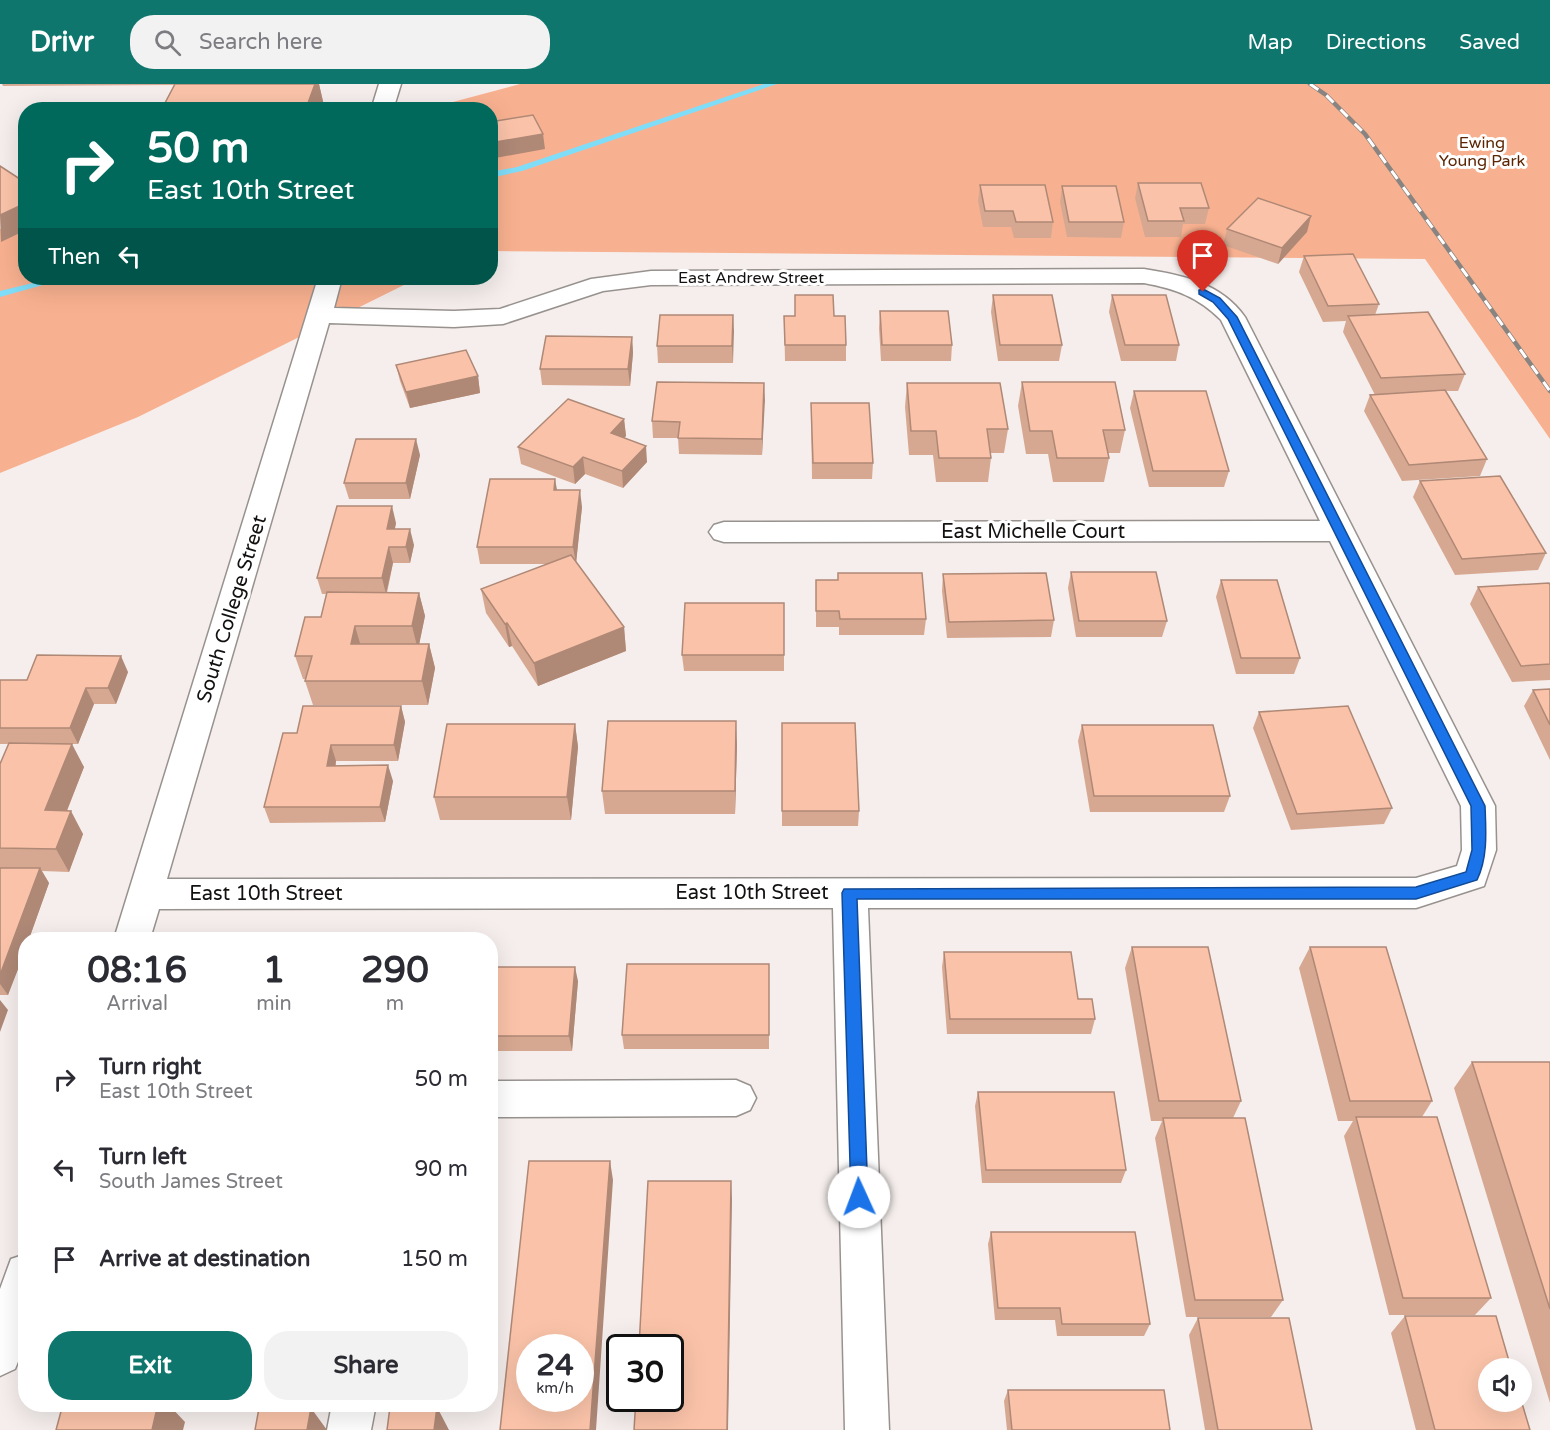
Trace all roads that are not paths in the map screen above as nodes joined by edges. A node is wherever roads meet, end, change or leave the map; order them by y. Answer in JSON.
{"nodes":[{"id":1,"x":390,"y":84,"type":"edge"},
{"id":2,"x":384,"y":102,"type":"edge"},
{"id":3,"x":328,"y":285,"type":"edge"},
{"id":4,"x":319,"y":315,"type":"junction"},
{"id":5,"x":1341,"y":531,"type":"junction"},
{"id":6,"x":724,"y":532,"type":"dead end"},
{"id":7,"x":850,"y":893,"type":"junction"},
{"id":8,"x":146,"y":894,"type":"junction"},
{"id":9,"x":134,"y":932,"type":"edge"},
{"id":10,"x":735,"y":1098,"type":"dead end"},
{"id":11,"x":498,"y":1099,"type":"edge"},
{"id":12,"x":18,"y":1299,"type":"edge"},
{"id":13,"x":0,"y":1354,"type":"edge"},
{"id":14,"x":353,"y":1412,"type":"edge"},
{"id":15,"x":350,"y":1430,"type":"edge"},
{"id":16,"x":867,"y":1430,"type":"edge"}],
"edges":[{"from":1,"to":2,"type":"street"},
{"from":3,"to":4,"type":"street","name":"South College Street"},
{"from":4,"to":5,"type":"street","name":"East Andrew Street"},
{"from":4,"to":8,"type":"street","name":"South College Street"},
{"from":5,"to":6,"type":"street","name":"East Michelle Court"},
{"from":5,"to":7,"type":"street","name":"East 10th Street"},
{"from":7,"to":8,"type":"street","name":"East 10th Street"},
{"from":7,"to":16,"type":"street"},
{"from":8,"to":9,"type":"street","name":"South College Street"},
{"from":10,"to":11,"type":"street"},
{"from":12,"to":13,"type":"street"},
{"from":14,"to":15,"type":"street"}]}
